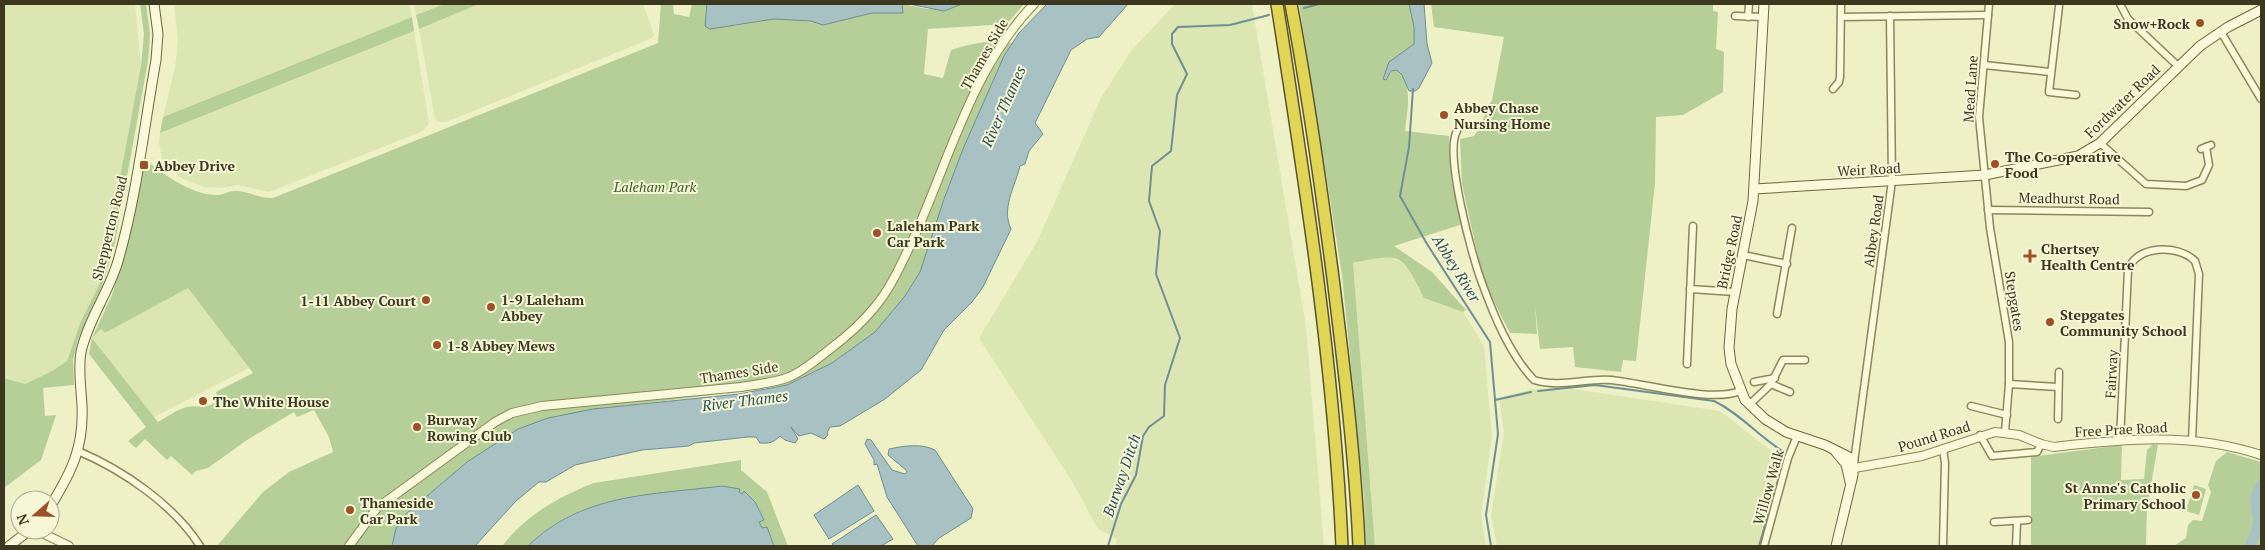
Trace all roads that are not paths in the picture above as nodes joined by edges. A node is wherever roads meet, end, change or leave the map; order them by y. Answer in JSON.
{"nodes":[{"id":1,"x":154,"y":4,"type":"edge"},
{"id":2,"x":1034,"y":4,"type":"edge"},
{"id":3,"x":1277,"y":4,"type":"edge"},
{"id":4,"x":1291,"y":4,"type":"edge"},
{"id":5,"x":1749,"y":4,"type":"edge"},
{"id":6,"x":1764,"y":4,"type":"edge"},
{"id":7,"x":1842,"y":4,"type":"edge"},
{"id":8,"x":1989,"y":4,"type":"edge"},
{"id":9,"x":2120,"y":4,"type":"edge"},
{"id":10,"x":2059,"y":6,"type":"dead end"},
{"id":11,"x":2261,"y":10,"type":"edge"},
{"id":12,"x":1735,"y":16,"type":"dead end"},
{"id":13,"x":1748,"y":16,"type":"junction"},
{"id":14,"x":1890,"y":16,"type":"junction"},
{"id":15,"x":1988,"y":16,"type":"junction"},
{"id":16,"x":1764,"y":17,"type":"junction"},
{"id":17,"x":1841,"y":17,"type":"junction"},
{"id":18,"x":2221,"y":32,"type":"junction"},
{"id":19,"x":1984,"y":65,"type":"junction"},
{"id":20,"x":2179,"y":67,"type":"junction"},
{"id":21,"x":2050,"y":72,"type":"junction"},
{"id":22,"x":1833,"y":89,"type":"dead end"},
{"id":23,"x":2076,"y":95,"type":"dead end"},
{"id":24,"x":2261,"y":99,"type":"edge"},
{"id":25,"x":1457,"y":132,"type":"dead end"},
{"id":26,"x":2100,"y":143,"type":"junction"},
{"id":27,"x":2206,"y":147,"type":"dead end"},
{"id":28,"x":1985,"y":175,"type":"junction"},
{"id":29,"x":1892,"y":181,"type":"junction"},
{"id":30,"x":1754,"y":189,"type":"junction"},
{"id":31,"x":1988,"y":210,"type":"junction"},
{"id":32,"x":2150,"y":212,"type":"dead end"},
{"id":33,"x":1693,"y":226,"type":"dead end"},
{"id":34,"x":1792,"y":228,"type":"dead end"},
{"id":35,"x":1744,"y":255,"type":"junction"},
{"id":36,"x":1787,"y":264,"type":"junction"},
{"id":37,"x":1690,"y":289,"type":"junction"},
{"id":38,"x":1735,"y":292,"type":"junction"},
{"id":39,"x":1778,"y":314,"type":"dead end"},
{"id":40,"x":1805,"y":360,"type":"dead end"},
{"id":41,"x":1687,"y":364,"type":"dead end"},
{"id":42,"x":2059,"y":372,"type":"dead end"},
{"id":43,"x":1773,"y":381,"type":"junction"},
{"id":44,"x":1754,"y":382,"type":"dead end"},
{"id":45,"x":2009,"y":384,"type":"junction"},
{"id":46,"x":2058,"y":387,"type":"junction"},
{"id":47,"x":1740,"y":391,"type":"junction"},
{"id":48,"x":1790,"y":392,"type":"dead end"},
{"id":49,"x":1749,"y":405,"type":"junction"},
{"id":50,"x":1971,"y":406,"type":"dead end"},
{"id":51,"x":2007,"y":415,"type":"junction"},
{"id":52,"x":2058,"y":419,"type":"dead end"},
{"id":53,"x":2005,"y":432,"type":"junction"},
{"id":54,"x":1980,"y":435,"type":"junction"},
{"id":55,"x":1797,"y":436,"type":"junction"},
{"id":56,"x":2120,"y":440,"type":"junction"},
{"id":57,"x":2192,"y":440,"type":"junction"},
{"id":58,"x":2041,"y":444,"type":"junction"},
{"id":59,"x":1943,"y":449,"type":"junction"},
{"id":60,"x":78,"y":451,"type":"junction"},
{"id":61,"x":2261,"y":455,"type":"edge"},
{"id":62,"x":1851,"y":464,"type":"junction"},
{"id":63,"x":60,"y":490,"type":"edge"},
{"id":64,"x":2028,"y":520,"type":"dead end"},
{"id":65,"x":1994,"y":522,"type":"dead end"},
{"id":66,"x":2018,"y":522,"type":"junction"},
{"id":67,"x":57,"y":540,"type":"edge"},
{"id":68,"x":69,"y":546,"type":"edge"},
{"id":69,"x":200,"y":546,"type":"edge"},
{"id":70,"x":349,"y":546,"type":"edge"},
{"id":71,"x":1342,"y":546,"type":"edge"},
{"id":72,"x":1359,"y":546,"type":"edge"},
{"id":73,"x":1764,"y":546,"type":"edge"},
{"id":74,"x":1836,"y":546,"type":"edge"},
{"id":75,"x":1943,"y":546,"type":"edge"},
{"id":76,"x":2016,"y":546,"type":"edge"}],
"edges":[{"from":1,"to":60,"type":"main road","name":"Shepperton Road"},
{"from":2,"to":70,"type":"street","name":"Thames Side"},
{"from":3,"to":71,"type":"highway"},
{"from":4,"to":72,"type":"highway"},
{"from":5,"to":13,"type":"street"},
{"from":6,"to":16,"type":"main road","name":"Bridge Road"},
{"from":7,"to":17,"type":"street"},
{"from":8,"to":15,"type":"street","name":"Mead Lane"},
{"from":9,"to":20,"type":"street"},
{"from":10,"to":21,"type":"street"},
{"from":11,"to":18,"type":"main road","name":"Fordwater Road"},
{"from":12,"to":13,"type":"street"},
{"from":13,"to":16,"type":"street"},
{"from":14,"to":15,"type":"street"},
{"from":14,"to":17,"type":"street"},
{"from":14,"to":29,"type":"street","name":"Abbey Road"},
{"from":15,"to":19,"type":"street","name":"Mead Lane"},
{"from":16,"to":30,"type":"main road","name":"Bridge Road"},
{"from":17,"to":22,"type":"street"},
{"from":18,"to":20,"type":"main road","name":"Fordwater Road"},
{"from":18,"to":24,"type":"street"},
{"from":19,"to":21,"type":"street"},
{"from":19,"to":28,"type":"street","name":"Mead Lane"},
{"from":20,"to":26,"type":"main road","name":"Fordwater Road"},
{"from":21,"to":23,"type":"street"},
{"from":25,"to":47,"type":"street"},
{"from":26,"to":27,"type":"street"},
{"from":26,"to":28,"type":"main road","name":"Fordwater Road"},
{"from":28,"to":29,"type":"main road","name":"Weir Road"},
{"from":28,"to":31,"type":"street","name":"Stepgates"},
{"from":29,"to":30,"type":"main road","name":"Weir Road"},
{"from":29,"to":62,"type":"street","name":"Abbey Road"},
{"from":30,"to":35,"type":"main road","name":"Bridge Road"},
{"from":31,"to":32,"type":"street","name":"Meadhurst Road"},
{"from":31,"to":45,"type":"street","name":"Stepgates"},
{"from":33,"to":37,"type":"street"},
{"from":34,"to":36,"type":"street"},
{"from":35,"to":36,"type":"street"},
{"from":35,"to":38,"type":"main road","name":"Bridge Road"},
{"from":36,"to":39,"type":"street"},
{"from":37,"to":38,"type":"street"},
{"from":37,"to":41,"type":"street"},
{"from":38,"to":47,"type":"main road","name":"Bridge Road"},
{"from":40,"to":43,"type":"street"},
{"from":42,"to":46,"type":"street"},
{"from":43,"to":44,"type":"street"},
{"from":43,"to":48,"type":"street"},
{"from":43,"to":49,"type":"street"},
{"from":45,"to":46,"type":"street"},
{"from":45,"to":51,"type":"street","name":"Stepgates"},
{"from":46,"to":52,"type":"street"},
{"from":47,"to":49,"type":"main road","name":"Bridge Road"},
{"from":49,"to":55,"type":"main road","name":"Bridge Road"},
{"from":50,"to":51,"type":"street"},
{"from":51,"to":53,"type":"street","name":"Stepgates"},
{"from":53,"to":54,"type":"street","name":"Pound Road"},
{"from":53,"to":58,"type":"street","name":"Free Prae Road"},
{"from":54,"to":58,"type":"street","name":"Free Prae Road"},
{"from":54,"to":59,"type":"street","name":"Pound Road"},
{"from":55,"to":62,"type":"main road","name":"Bridge Road"},
{"from":55,"to":73,"type":"street","name":"Willow Walk"},
{"from":56,"to":57,"type":"street","name":"Free Prae Road"},
{"from":56,"to":57,"type":"street","name":"Fairway"},
{"from":56,"to":58,"type":"street","name":"Free Prae Road"},
{"from":57,"to":61,"type":"street","name":"Free Prae Road"},
{"from":59,"to":62,"type":"street","name":"Pound Road"},
{"from":59,"to":75,"type":"street"},
{"from":60,"to":63,"type":"main road","name":"Shepperton Road"},
{"from":60,"to":69,"type":"street"},
{"from":62,"to":74,"type":"main road"},
{"from":64,"to":66,"type":"street"},
{"from":65,"to":66,"type":"street"},
{"from":66,"to":76,"type":"street"},
{"from":67,"to":68,"type":"street"}]}
